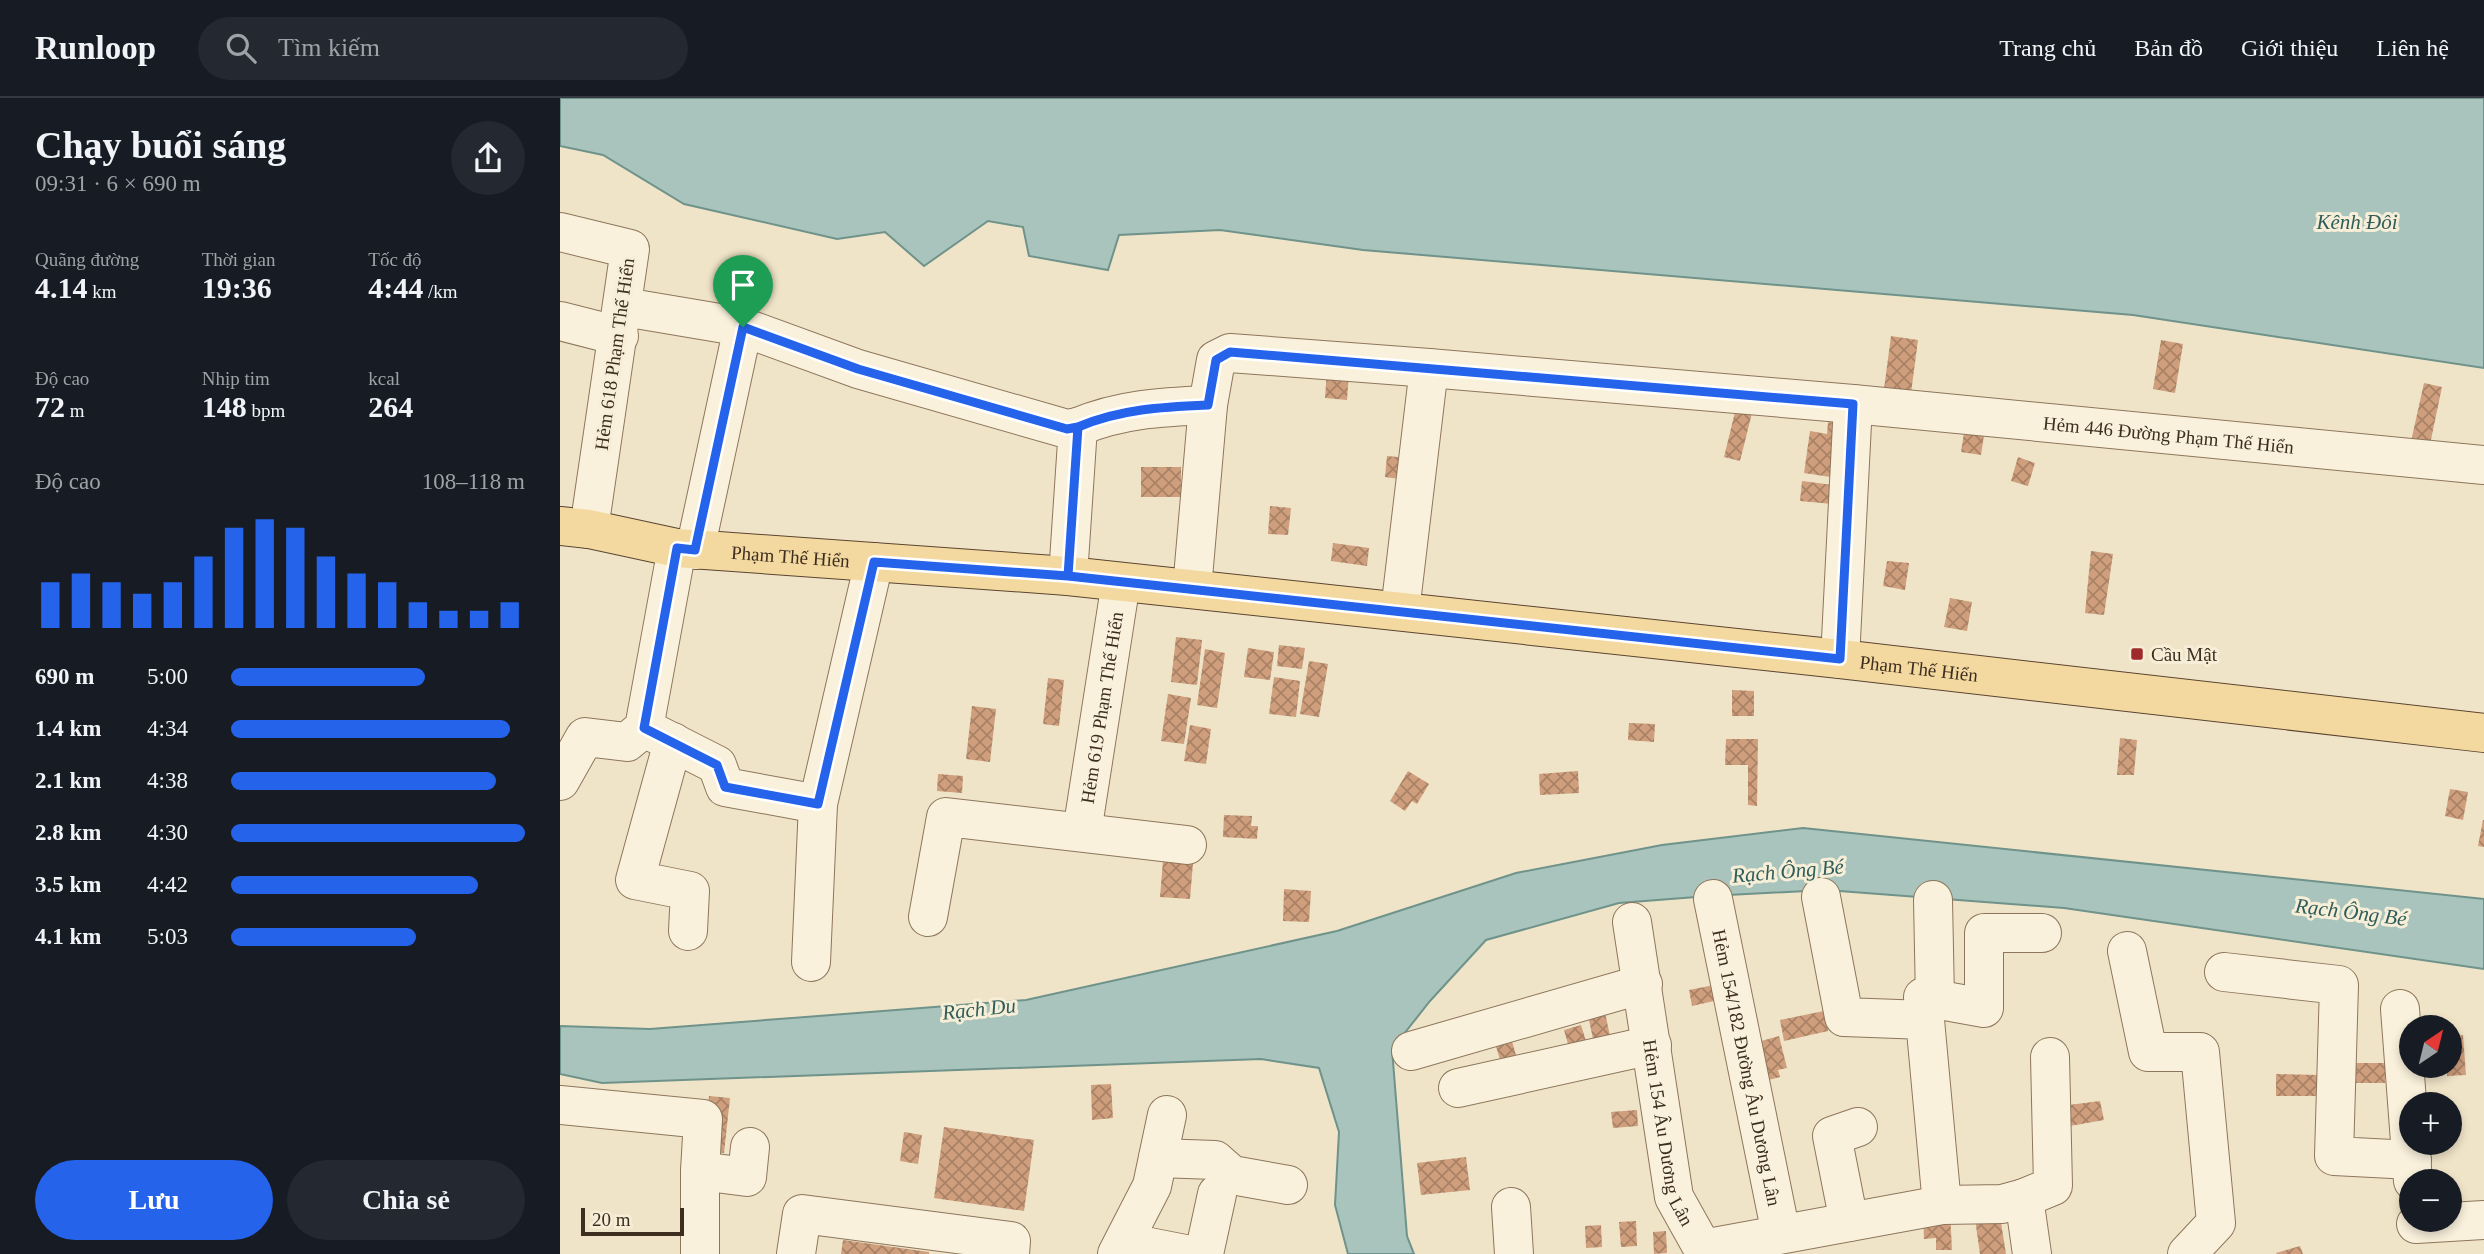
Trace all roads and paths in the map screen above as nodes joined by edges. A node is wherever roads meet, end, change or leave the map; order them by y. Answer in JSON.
{"nodes":[{"id":1,"x":560,"y":232,"type":"edge"},
{"id":2,"x":560,"y":321,"type":"edge"},
{"id":3,"x":622,"y":321,"type":"junction"},
{"id":4,"x":743,"y":327,"type":"junction"},
{"id":5,"x":1429,"y":368,"type":"junction"},
{"id":6,"x":1853,"y":404,"type":"junction"},
{"id":7,"x":1208,"y":405,"type":"junction"},
{"id":8,"x":1078,"y":427,"type":"junction"},
{"id":9,"x":2484,"y":465,"type":"edge"},
{"id":10,"x":575,"y":528,"type":"edge"},
{"id":11,"x":686,"y":549,"type":"junction"},
{"id":12,"x":874,"y":562,"type":"junction"},
{"id":13,"x":1068,"y":576,"type":"junction"},
{"id":14,"x":1121,"y":582,"type":"junction"},
{"id":15,"x":1192,"y":589,"type":"junction"},
{"id":16,"x":1399,"y":611,"type":"junction"},
{"id":17,"x":1840,"y":659,"type":"junction"},
{"id":18,"x":2484,"y":733,"type":"edge"},
{"id":19,"x":658,"y":735,"type":"junction"},
{"id":20,"x":560,"y":781,"type":"edge"},
{"id":21,"x":818,"y":804,"type":"junction"},
{"id":22,"x":1082,"y":832,"type":"junction"},
{"id":23,"x":1187,"y":845,"type":"dead end"},
{"id":24,"x":1821,"y":897,"type":"dead end"},
{"id":25,"x":1713,"y":899,"type":"dead end"},
{"id":26,"x":1933,"y":900,"type":"dead end"},
{"id":27,"x":928,"y":917,"type":"dead end"},
{"id":28,"x":1632,"y":922,"type":"dead end"},
{"id":29,"x":688,"y":931,"type":"dead end"},
{"id":30,"x":2042,"y":933,"type":"dead end"},
{"id":31,"x":2127,"y":951,"type":"dead end"},
{"id":32,"x":811,"y":962,"type":"dead end"},
{"id":33,"x":2224,"y":972,"type":"dead end"},
{"id":34,"x":1643,"y":984,"type":"junction"},
{"id":35,"x":1930,"y":1009,"type":"junction"},
{"id":36,"x":2400,"y":1009,"type":"dead end"},
{"id":37,"x":1652,"y":1045,"type":"junction"},
{"id":38,"x":1411,"y":1051,"type":"dead end"},
{"id":39,"x":2050,"y":1057,"type":"dead end"},
{"id":40,"x":1458,"y":1088,"type":"dead end"},
{"id":41,"x":560,"y":1105,"type":"edge"},
{"id":42,"x":1167,"y":1115,"type":"dead end"},
{"id":43,"x":1858,"y":1127,"type":"dead end"},
{"id":44,"x":750,"y":1147,"type":"dead end"},
{"id":45,"x":1158,"y":1158,"type":"junction"},
{"id":46,"x":2406,"y":1169,"type":"edge"},
{"id":47,"x":2412,"y":1169,"type":"edge"},
{"id":48,"x":700,"y":1171,"type":"junction"},
{"id":49,"x":1289,"y":1185,"type":"dead end"},
{"id":50,"x":1217,"y":1194,"type":"dead end"},
{"id":51,"x":2024,"y":1198,"type":"junction"},
{"id":52,"x":1941,"y":1205,"type":"junction"},
{"id":53,"x":1511,"y":1207,"type":"dead end"},
{"id":54,"x":2484,"y":1220,"type":"edge"},
{"id":55,"x":1849,"y":1222,"type":"junction"},
{"id":56,"x":2415,"y":1233,"type":"edge"},
{"id":57,"x":1781,"y":1234,"type":"junction"},
{"id":58,"x":1120,"y":1248,"type":"edge"},
{"id":59,"x":1725,"y":1249,"type":"edge"},
{"id":60,"x":700,"y":1254,"type":"edge"},
{"id":61,"x":796,"y":1254,"type":"edge"},
{"id":62,"x":1010,"y":1254,"type":"edge"},
{"id":63,"x":1185,"y":1254,"type":"edge"},
{"id":64,"x":1204,"y":1254,"type":"edge"},
{"id":65,"x":1514,"y":1254,"type":"edge"},
{"id":66,"x":2032,"y":1254,"type":"edge"},
{"id":67,"x":2187,"y":1254,"type":"edge"}],
"edges":[{"from":1,"to":3,"type":"street","name":"Hẻm 618 Phạm Thế Hiển"},
{"from":2,"to":3,"type":"street"},
{"from":3,"to":4,"type":"street"},
{"from":3,"to":10,"type":"street","name":"Hẻm 618 Phạm Thế Hiển"},
{"from":4,"to":8,"type":"street"},
{"from":4,"to":11,"type":"street"},
{"from":5,"to":6,"type":"street","name":"Hẻm 446 Đường Phạm Thế Hiển"},
{"from":5,"to":7,"type":"street","name":"Hẻm 446 Đường Phạm Thế Hiển"},
{"from":5,"to":16,"type":"street"},
{"from":6,"to":9,"type":"street","name":"Hẻm 446 Đường Phạm Thế Hiển"},
{"from":6,"to":17,"type":"street"},
{"from":7,"to":8,"type":"street"},
{"from":7,"to":15,"type":"street"},
{"from":8,"to":13,"type":"street"},
{"from":10,"to":11,"type":"main road","name":"Phạm Thế Hiển"},
{"from":11,"to":12,"type":"main road","name":"Phạm Thế Hiển"},
{"from":11,"to":19,"type":"street"},
{"from":12,"to":13,"type":"main road","name":"Phạm Thế Hiển"},
{"from":12,"to":21,"type":"street"},
{"from":13,"to":14,"type":"main road","name":"Phạm Thế Hiển"},
{"from":14,"to":15,"type":"main road","name":"Phạm Thế Hiển"},
{"from":14,"to":22,"type":"street","name":"Hẻm 619 Phạm Thế Hiển"},
{"from":15,"to":16,"type":"main road","name":"Phạm Thế Hiển"},
{"from":16,"to":17,"type":"main road","name":"Phạm Thế Hiển"},
{"from":17,"to":18,"type":"main road","name":"Phạm Thế Hiển"},
{"from":19,"to":20,"type":"street"},
{"from":19,"to":21,"type":"street"},
{"from":19,"to":29,"type":"street"},
{"from":21,"to":32,"type":"street"},
{"from":22,"to":23,"type":"street"},
{"from":22,"to":27,"type":"street"},
{"from":24,"to":35,"type":"street"},
{"from":25,"to":57,"type":"street","name":"Hẻm 154/182 Đường Âu Dương Lân"},
{"from":26,"to":35,"type":"street"},
{"from":28,"to":34,"type":"street","name":"Hẻm 154 Âu Dương Lân"},
{"from":30,"to":35,"type":"street"},
{"from":31,"to":67,"type":"street"},
{"from":33,"to":46,"type":"street"},
{"from":34,"to":37,"type":"street","name":"Hẻm 154 Âu Dương Lân"},
{"from":34,"to":38,"type":"street"},
{"from":35,"to":52,"type":"street"},
{"from":36,"to":47,"type":"street"},
{"from":37,"to":40,"type":"street"},
{"from":37,"to":59,"type":"street","name":"Hẻm 154 Âu Dương Lân"},
{"from":39,"to":51,"type":"street","name":"Hẻm 154 Âu Dương Lân"},
{"from":41,"to":48,"type":"street"},
{"from":42,"to":45,"type":"street"},
{"from":43,"to":55,"type":"street"},
{"from":44,"to":48,"type":"street"},
{"from":45,"to":49,"type":"street"},
{"from":45,"to":58,"type":"street"},
{"from":48,"to":60,"type":"street"},
{"from":50,"to":64,"type":"street"},
{"from":51,"to":52,"type":"street","name":"Hẻm 154 Âu Dương Lân"},
{"from":51,"to":66,"type":"street"},
{"from":52,"to":55,"type":"street","name":"Hẻm 154 Âu Dương Lân"},
{"from":53,"to":65,"type":"street"},
{"from":54,"to":56,"type":"street"},
{"from":55,"to":57,"type":"street","name":"Hẻm 154 Âu Dương Lân"},
{"from":57,"to":59,"type":"street","name":"Hẻm 154 Âu Dương Lân"},
{"from":58,"to":63,"type":"street"},
{"from":61,"to":62,"type":"street"}]}
